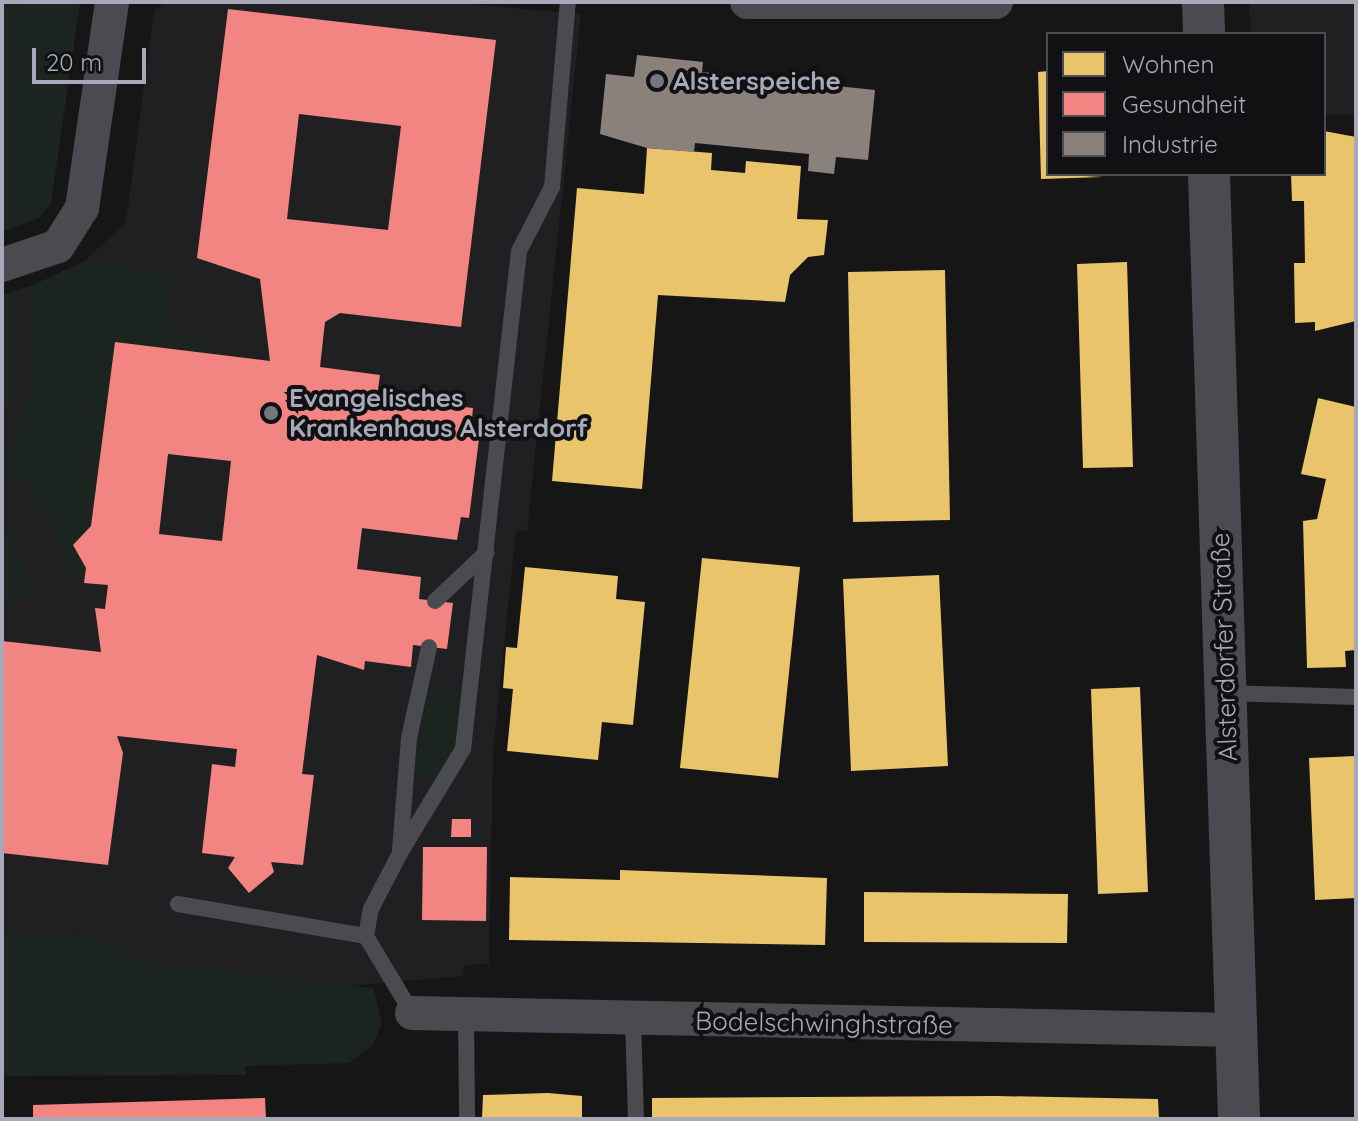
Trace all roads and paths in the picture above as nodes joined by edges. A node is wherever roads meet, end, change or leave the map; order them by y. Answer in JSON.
{"nodes":[{"id":1,"x":112,"y":2,"type":"edge"},
{"id":2,"x":568,"y":2,"type":"edge"},
{"id":3,"x":747,"y":2,"type":"edge"},
{"id":4,"x":996,"y":2,"type":"edge"},
{"id":5,"x":1203,"y":2,"type":"edge"},
{"id":6,"x":1204,"y":32,"type":"edge"},
{"id":7,"x":1209,"y":176,"type":"edge"},
{"id":8,"x":2,"y":265,"type":"edge"},
{"id":9,"x":487,"y":552,"type":"junction"},
{"id":10,"x":435,"y":601,"type":"dead end"},
{"id":11,"x":429,"y":647,"type":"dead end"},
{"id":12,"x":1225,"y":693,"type":"junction"},
{"id":13,"x":1356,"y":697,"type":"edge"},
{"id":14,"x":400,"y":853,"type":"junction"},
{"id":15,"x":178,"y":904,"type":"dead end"},
{"id":16,"x":366,"y":936,"type":"junction"},
{"id":17,"x":412,"y":1013,"type":"joint"},
{"id":18,"x":466,"y":1016,"type":"junction"},
{"id":19,"x":633,"y":1019,"type":"junction"},
{"id":20,"x":1236,"y":1030,"type":"junction"},
{"id":21,"x":467,"y":1119,"type":"edge"},
{"id":22,"x":636,"y":1119,"type":"edge"},
{"id":23,"x":1239,"y":1119,"type":"edge"}],
"edges":[{"from":1,"to":8,"type":"street"},
{"from":2,"to":9,"type":"lane"},
{"from":3,"to":4,"type":"street"},
{"from":5,"to":6,"type":"street"},
{"from":7,"to":12,"type":"street","name":"Alsterdorfer Straße"},
{"from":9,"to":10,"type":"lane"},
{"from":9,"to":14,"type":"lane"},
{"from":11,"to":14,"type":"lane"},
{"from":12,"to":13,"type":"lane"},
{"from":12,"to":20,"type":"street","name":"Alsterdorfer Straße"},
{"from":14,"to":16,"type":"lane"},
{"from":15,"to":16,"type":"lane"},
{"from":16,"to":17,"type":"lane"},
{"from":17,"to":18,"type":"street","name":"Bodelschwinghstraße"},
{"from":18,"to":19,"type":"street","name":"Bodelschwinghstraße"},
{"from":18,"to":21,"type":"lane"},
{"from":19,"to":20,"type":"street","name":"Bodelschwinghstraße"},
{"from":19,"to":22,"type":"lane"},
{"from":20,"to":23,"type":"street","name":"Alsterdorfer Straße"}]}
